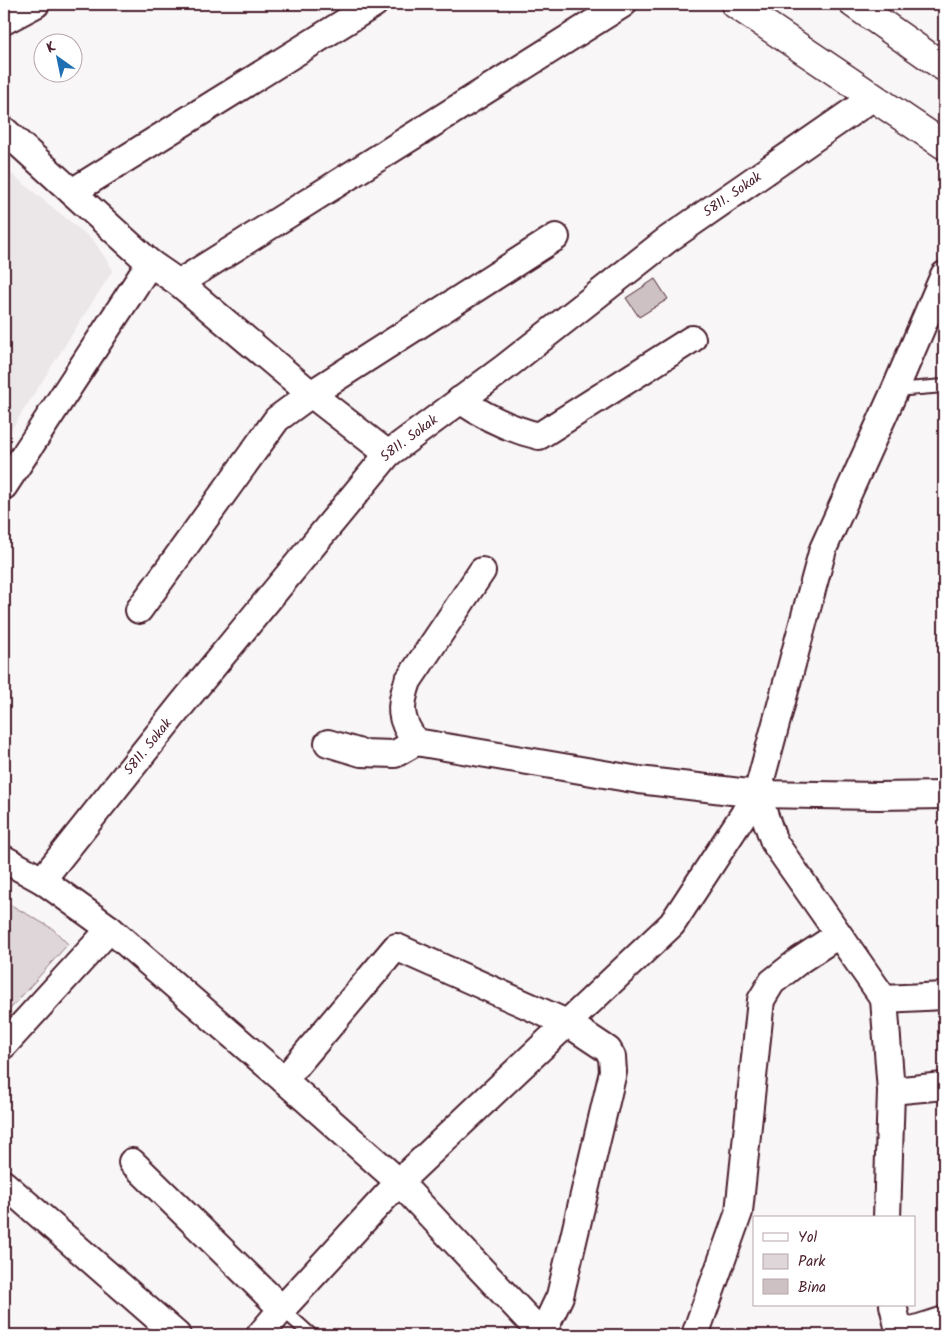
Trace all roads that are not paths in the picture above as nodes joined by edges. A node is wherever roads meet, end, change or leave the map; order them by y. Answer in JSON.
{"nodes":[{"id":1,"x":36,"y":4,"type":"edge"},
{"id":2,"x":374,"y":4,"type":"edge"},
{"id":3,"x":623,"y":4,"type":"edge"},
{"id":4,"x":736,"y":4,"type":"edge"},
{"id":5,"x":854,"y":4,"type":"edge"},
{"id":6,"x":4,"y":21,"type":"edge"},
{"id":7,"x":944,"y":67,"type":"edge"},
{"id":8,"x":872,"y":98,"type":"junction"},
{"id":9,"x":4,"y":130,"type":"edge"},
{"id":10,"x":944,"y":145,"type":"edge"},
{"id":11,"x":72,"y":192,"type":"junction"},
{"id":12,"x":556,"y":237,"type":"dead end"},
{"id":13,"x":150,"y":263,"type":"junction"},
{"id":14,"x":944,"y":274,"type":"edge"},
{"id":15,"x":180,"y":283,"type":"junction"},
{"id":16,"x":692,"y":339,"type":"dead end"},
{"id":17,"x":944,"y":386,"type":"edge"},
{"id":18,"x":895,"y":390,"type":"junction"},
{"id":19,"x":311,"y":394,"type":"junction"},
{"id":20,"x":460,"y":400,"type":"junction"},
{"id":21,"x":388,"y":454,"type":"junction"},
{"id":22,"x":4,"y":486,"type":"edge"},
{"id":23,"x":482,"y":571,"type":"dead end"},
{"id":24,"x":139,"y":610,"type":"dead end"},
{"id":25,"x":416,"y":742,"type":"junction"},
{"id":26,"x":328,"y":743,"type":"dead end"},
{"id":27,"x":757,"y":794,"type":"junction"},
{"id":28,"x":944,"y":795,"type":"edge"},
{"id":29,"x":4,"y":859,"type":"edge"},
{"id":30,"x":42,"y":880,"type":"junction"},
{"id":31,"x":110,"y":929,"type":"junction"},
{"id":32,"x":838,"y":935,"type":"junction"},
{"id":33,"x":944,"y":996,"type":"edge"},
{"id":34,"x":884,"y":999,"type":"junction"},
{"id":35,"x":569,"y":1024,"type":"junction"},
{"id":36,"x":4,"y":1045,"type":"edge"},
{"id":37,"x":284,"y":1080,"type":"junction"},
{"id":38,"x":944,"y":1086,"type":"edge"},
{"id":39,"x":891,"y":1091,"type":"junction"},
{"id":40,"x":132,"y":1162,"type":"dead end"},
{"id":41,"x":399,"y":1182,"type":"junction"},
{"id":42,"x":4,"y":1184,"type":"edge"},
{"id":43,"x":887,"y":1216,"type":"edge"},
{"id":44,"x":893,"y":1306,"type":"edge"},
{"id":45,"x":282,"y":1309,"type":"junction"},
{"id":46,"x":944,"y":1320,"type":"edge"},
{"id":47,"x":177,"y":1335,"type":"edge"},
{"id":48,"x":260,"y":1335,"type":"edge"},
{"id":49,"x":311,"y":1335,"type":"edge"},
{"id":50,"x":542,"y":1335,"type":"edge"},
{"id":51,"x":695,"y":1335,"type":"edge"},
{"id":52,"x":899,"y":1335,"type":"edge"}],
"edges":[{"from":1,"to":6,"type":"street"},
{"from":2,"to":11,"type":"street"},
{"from":3,"to":15,"type":"street"},
{"from":4,"to":8,"type":"street"},
{"from":5,"to":7,"type":"street"},
{"from":8,"to":10,"type":"street"},
{"from":8,"to":20,"type":"street","name":"5811. Sokak"},
{"from":9,"to":11,"type":"street"},
{"from":11,"to":13,"type":"street"},
{"from":12,"to":19,"type":"street"},
{"from":13,"to":15,"type":"street"},
{"from":13,"to":22,"type":"street"},
{"from":14,"to":18,"type":"street"},
{"from":15,"to":19,"type":"street"},
{"from":16,"to":20,"type":"street"},
{"from":17,"to":18,"type":"lane"},
{"from":18,"to":27,"type":"street"},
{"from":19,"to":21,"type":"street"},
{"from":19,"to":24,"type":"street"},
{"from":20,"to":21,"type":"street","name":"5811. Sokak"},
{"from":21,"to":30,"type":"street","name":"5811. Sokak"},
{"from":23,"to":25,"type":"street"},
{"from":25,"to":26,"type":"street"},
{"from":25,"to":27,"type":"street"},
{"from":27,"to":28,"type":"street"},
{"from":27,"to":32,"type":"street"},
{"from":27,"to":35,"type":"street"},
{"from":29,"to":30,"type":"street"},
{"from":30,"to":31,"type":"street"},
{"from":31,"to":36,"type":"street"},
{"from":31,"to":37,"type":"street"},
{"from":32,"to":34,"type":"street"},
{"from":32,"to":51,"type":"street"},
{"from":33,"to":34,"type":"street"},
{"from":34,"to":39,"type":"street"},
{"from":35,"to":37,"type":"street"},
{"from":35,"to":41,"type":"street"},
{"from":35,"to":50,"type":"street"},
{"from":37,"to":41,"type":"street"},
{"from":38,"to":39,"type":"street"},
{"from":39,"to":43,"type":"street"},
{"from":40,"to":45,"type":"street"},
{"from":41,"to":45,"type":"street"},
{"from":41,"to":50,"type":"street"},
{"from":42,"to":47,"type":"street"},
{"from":44,"to":52,"type":"street"},
{"from":45,"to":48,"type":"street"},
{"from":45,"to":49,"type":"lane"},
{"from":46,"to":52,"type":"street"}]}
